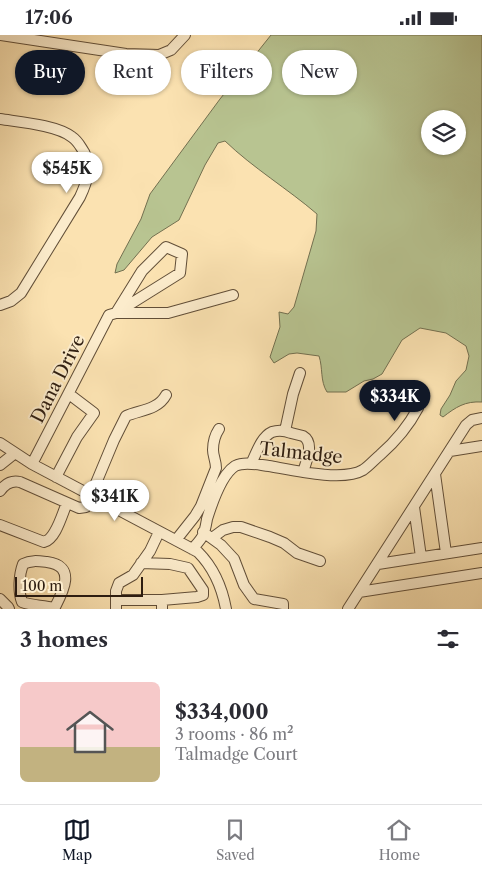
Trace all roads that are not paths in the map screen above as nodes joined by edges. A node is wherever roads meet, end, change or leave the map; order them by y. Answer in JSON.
{"nodes":[{"id":1,"x":1,"y":35,"type":"edge"},
{"id":2,"x":185,"y":35,"type":"edge"},
{"id":3,"x":0,"y":119,"type":"edge"},
{"id":4,"x":233,"y":295,"type":"dead end"},
{"id":5,"x":0,"y":305,"type":"edge"},
{"id":6,"x":116,"y":313,"type":"junction"},
{"id":7,"x":300,"y":373,"type":"dead end"},
{"id":8,"x":68,"y":394,"type":"junction"},
{"id":9,"x":166,"y":395,"type":"dead end"},
{"id":10,"x":418,"y":408,"type":"dead end"},
{"id":11,"x":482,"y":418,"type":"edge"},
{"id":12,"x":219,"y":429,"type":"dead end"},
{"id":13,"x":285,"y":431,"type":"junction"},
{"id":14,"x":0,"y":443,"type":"edge"},
{"id":15,"x":482,"y":446,"type":"edge"},
{"id":16,"x":450,"y":451,"type":"junction"},
{"id":17,"x":15,"y":453,"type":"junction"},
{"id":18,"x":32,"y":464,"type":"junction"},
{"id":19,"x":251,"y":464,"type":"junction"},
{"id":20,"x":0,"y":465,"type":"edge"},
{"id":21,"x":303,"y":472,"type":"junction"},
{"id":22,"x":435,"y":474,"type":"junction"},
{"id":23,"x":56,"y":477,"type":"junction"},
{"id":24,"x":0,"y":491,"type":"edge"},
{"id":25,"x":91,"y":495,"type":"junction"},
{"id":26,"x":67,"y":503,"type":"junction"},
{"id":27,"x":414,"y":507,"type":"junction"},
{"id":28,"x":0,"y":525,"type":"edge"},
{"id":29,"x":160,"y":531,"type":"junction"},
{"id":30,"x":208,"y":535,"type":"junction"},
{"id":31,"x":176,"y":540,"type":"junction"},
{"id":32,"x":482,"y":548,"type":"edge"},
{"id":33,"x":192,"y":549,"type":"junction"},
{"id":34,"x":446,"y":553,"type":"junction"},
{"id":35,"x":422,"y":557,"type":"junction"},
{"id":36,"x":320,"y":561,"type":"dead end"},
{"id":37,"x":141,"y":563,"type":"junction"},
{"id":38,"x":378,"y":564,"type":"junction"},
{"id":39,"x":482,"y":573,"type":"edge"},
{"id":40,"x":359,"y":592,"type":"junction"},
{"id":41,"x":0,"y":599,"type":"edge"},
{"id":42,"x":116,"y":605,"type":"edge"},
{"id":43,"x":162,"y":605,"type":"edge"},
{"id":44,"x":8,"y":609,"type":"edge"},
{"id":45,"x":54,"y":609,"type":"edge"},
{"id":46,"x":226,"y":609,"type":"edge"},
{"id":47,"x":283,"y":609,"type":"edge"},
{"id":48,"x":348,"y":609,"type":"edge"}],
"edges":[{"from":1,"to":2,"type":"street"},
{"from":3,"to":5,"type":"street"},
{"from":4,"to":6,"type":"street"},
{"from":6,"to":6,"type":"street"},
{"from":6,"to":8,"type":"street","name":"Dana Drive"},
{"from":7,"to":13,"type":"street"},
{"from":8,"to":18,"type":"street","name":"Dana Drive"},
{"from":8,"to":23,"type":"street"},
{"from":9,"to":25,"type":"street"},
{"from":10,"to":21,"type":"street","name":"Talmadge"},
{"from":11,"to":16,"type":"street"},
{"from":12,"to":31,"type":"street"},
{"from":13,"to":19,"type":"street"},
{"from":13,"to":21,"type":"street"},
{"from":14,"to":17,"type":"street"},
{"from":15,"to":16,"type":"street"},
{"from":16,"to":22,"type":"street"},
{"from":17,"to":18,"type":"street"},
{"from":17,"to":20,"type":"street"},
{"from":18,"to":23,"type":"street"},
{"from":19,"to":21,"type":"street","name":"Talmadge"},
{"from":19,"to":30,"type":"street","name":"Talmadge"},
{"from":22,"to":27,"type":"street"},
{"from":22,"to":34,"type":"street"},
{"from":23,"to":25,"type":"street"},
{"from":24,"to":26,"type":"street"},
{"from":25,"to":26,"type":"street"},
{"from":25,"to":29,"type":"street"},
{"from":26,"to":28,"type":"street"},
{"from":27,"to":35,"type":"street"},
{"from":27,"to":38,"type":"street"},
{"from":29,"to":31,"type":"street"},
{"from":29,"to":37,"type":"street"},
{"from":30,"to":33,"type":"street","name":"Talmadge"},
{"from":30,"to":36,"type":"street"},
{"from":30,"to":47,"type":"street"},
{"from":31,"to":33,"type":"street"},
{"from":32,"to":34,"type":"street"},
{"from":33,"to":46,"type":"street"},
{"from":34,"to":35,"type":"street"},
{"from":35,"to":38,"type":"street"},
{"from":37,"to":42,"type":"street"},
{"from":37,"to":43,"type":"street"},
{"from":38,"to":40,"type":"street"},
{"from":39,"to":40,"type":"street"},
{"from":40,"to":48,"type":"street"},
{"from":41,"to":44,"type":"street"},
{"from":42,"to":43,"type":"street"},
{"from":45,"to":45,"type":"street"}]}
